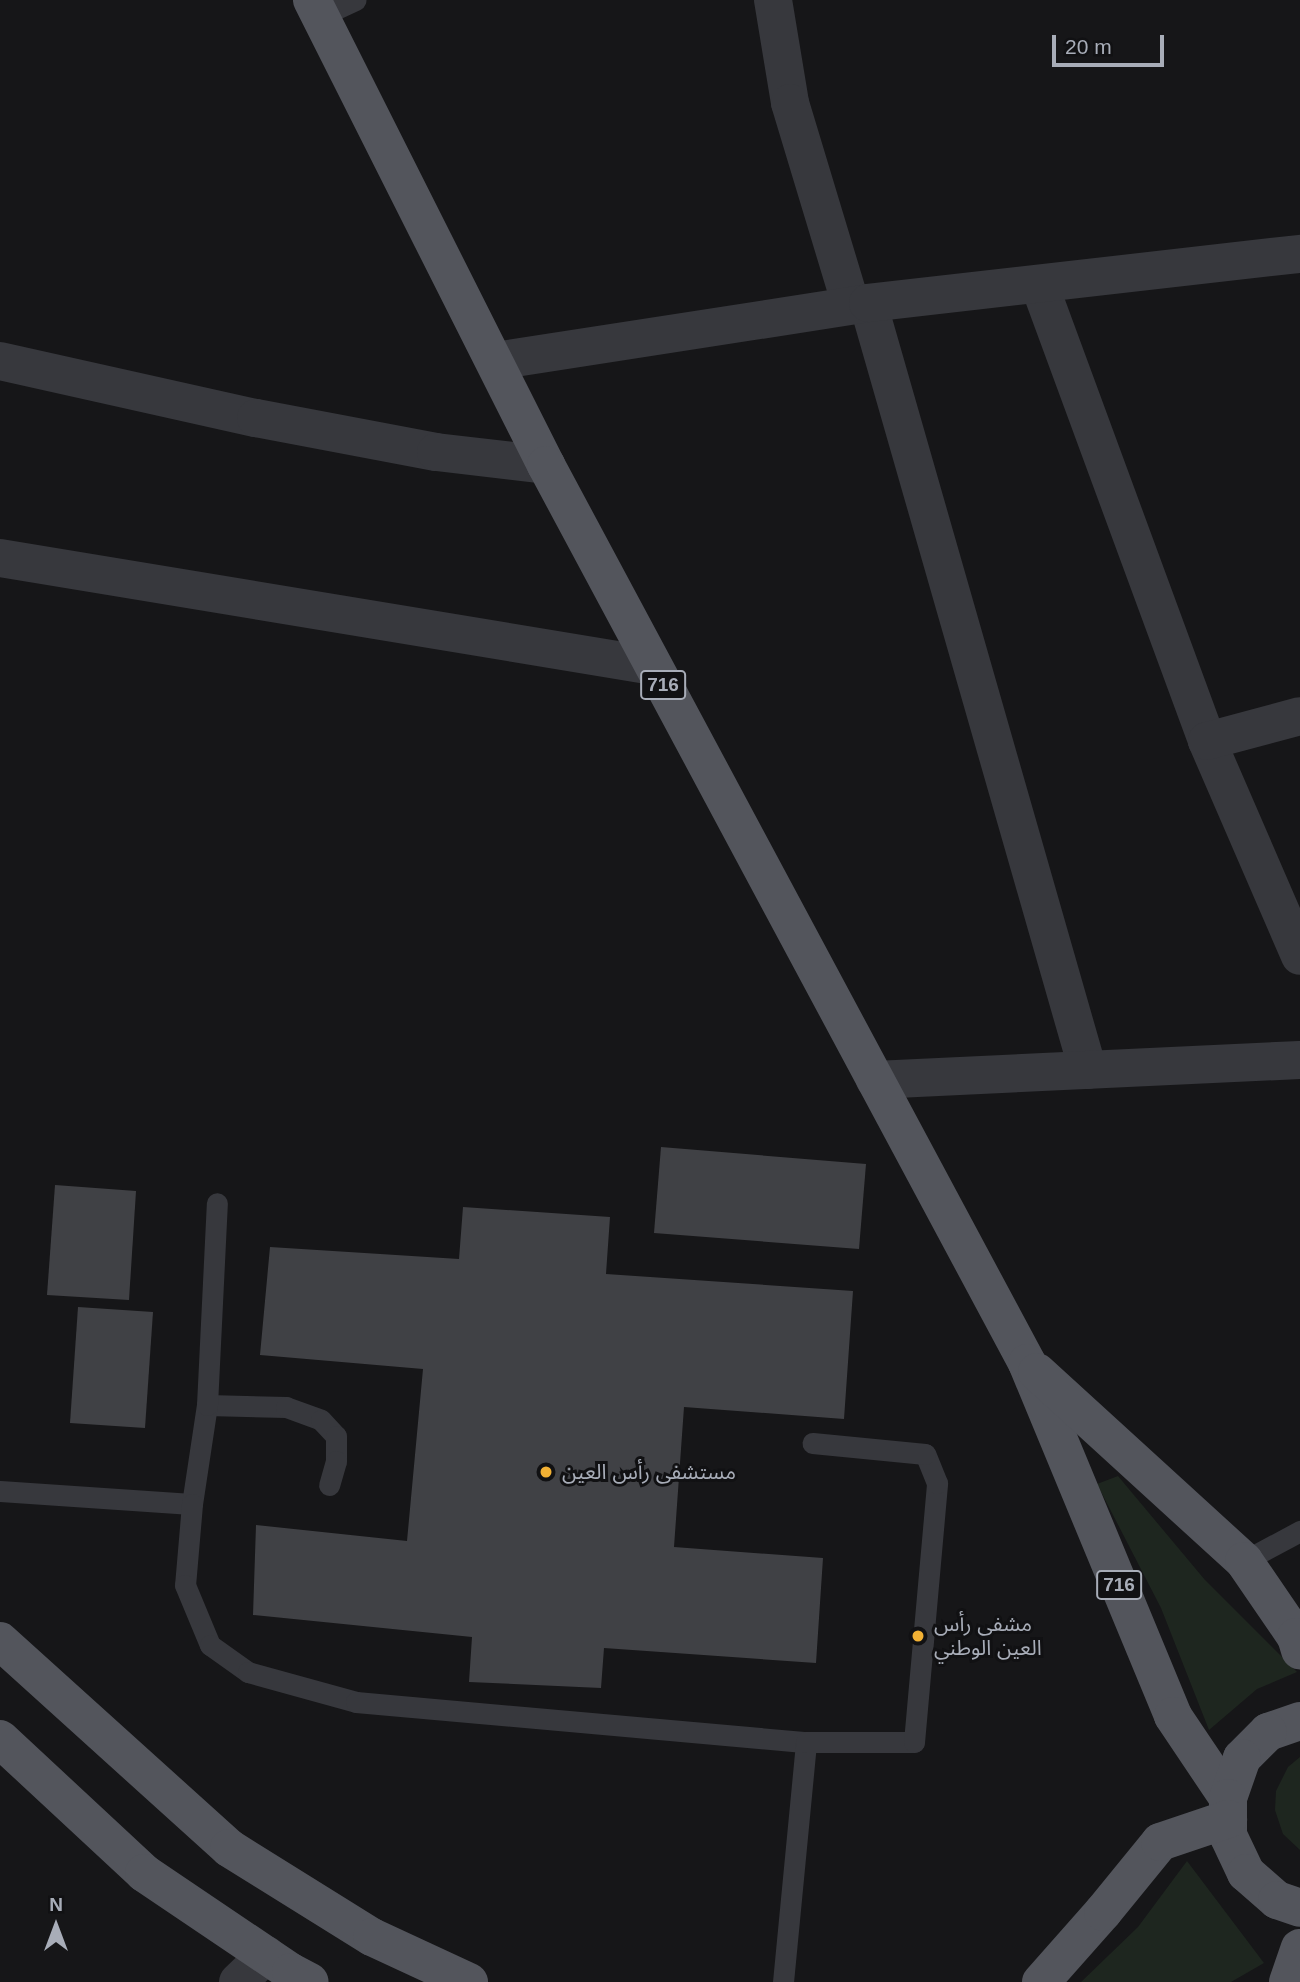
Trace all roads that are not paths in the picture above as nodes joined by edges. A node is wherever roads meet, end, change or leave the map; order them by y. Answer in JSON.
{"nodes":[{"id":1,"x":356,"y":0,"type":"edge"},
{"id":2,"x":773,"y":0,"type":"edge"},
{"id":3,"x":316,"y":8,"type":"edge"},
{"id":4,"x":1300,"y":254,"type":"edge"},
{"id":5,"x":1039,"y":284,"type":"junction"},
{"id":6,"x":860,"y":304,"type":"junction"},
{"id":7,"x":495,"y":360,"type":"junction"},
{"id":8,"x":0,"y":361,"type":"edge"},
{"id":9,"x":547,"y":465,"type":"junction"},
{"id":10,"x":0,"y":558,"type":"edge"},
{"id":11,"x":653,"y":666,"type":"junction"},
{"id":12,"x":1300,"y":716,"type":"edge"},
{"id":13,"x":1207,"y":741,"type":"junction"},
{"id":14,"x":1300,"y":956,"type":"edge"},
{"id":15,"x":1300,"y":1060,"type":"edge"},
{"id":16,"x":1088,"y":1070,"type":"junction"},
{"id":17,"x":875,"y":1080,"type":"junction"},
{"id":18,"x":217,"y":1203,"type":"dead end"},
{"id":19,"x":1027,"y":1363,"type":"junction"},
{"id":20,"x":207,"y":1405,"type":"junction"},
{"id":21,"x":813,"y":1443,"type":"dead end"},
{"id":22,"x":329,"y":1485,"type":"dead end"},
{"id":23,"x":0,"y":1491,"type":"edge"},
{"id":24,"x":192,"y":1504,"type":"junction"},
{"id":25,"x":1300,"y":1531,"type":"edge"},
{"id":26,"x":1244,"y":1561,"type":"junction"},
{"id":27,"x":0,"y":1641,"type":"edge"},
{"id":28,"x":1300,"y":1650,"type":"edge"},
{"id":29,"x":1300,"y":1721,"type":"edge"},
{"id":30,"x":0,"y":1740,"type":"edge"},
{"id":31,"x":806,"y":1742,"type":"junction"},
{"id":32,"x":1228,"y":1809,"type":"junction"},
{"id":33,"x":1300,"y":1908,"type":"edge"},
{"id":34,"x":1300,"y":1948,"type":"edge"},
{"id":35,"x":266,"y":1955,"type":"junction"},
{"id":36,"x":238,"y":1982,"type":"edge"},
{"id":37,"x":310,"y":1982,"type":"edge"},
{"id":38,"x":469,"y":1982,"type":"edge"},
{"id":39,"x":783,"y":1982,"type":"edge"},
{"id":40,"x":1041,"y":1982,"type":"edge"},
{"id":41,"x":1288,"y":1982,"type":"edge"}],
"edges":[{"from":1,"to":3,"type":"lane"},
{"from":2,"to":6,"type":"street"},
{"from":3,"to":7,"type":"main road","number":"716"},
{"from":4,"to":5,"type":"street"},
{"from":5,"to":6,"type":"street"},
{"from":5,"to":13,"type":"street"},
{"from":6,"to":7,"type":"street"},
{"from":6,"to":16,"type":"street"},
{"from":7,"to":9,"type":"main road","number":"716"},
{"from":8,"to":9,"type":"street"},
{"from":9,"to":11,"type":"main road","number":"716"},
{"from":10,"to":11,"type":"street"},
{"from":11,"to":17,"type":"main road","number":"716"},
{"from":12,"to":13,"type":"street"},
{"from":13,"to":14,"type":"street"},
{"from":15,"to":16,"type":"street"},
{"from":16,"to":17,"type":"street"},
{"from":17,"to":19,"type":"main road","number":"716"},
{"from":18,"to":20,"type":"lane"},
{"from":19,"to":26,"type":"main road","number":"716"},
{"from":19,"to":32,"type":"main road","number":"716"},
{"from":20,"to":22,"type":"lane"},
{"from":20,"to":24,"type":"lane"},
{"from":21,"to":31,"type":"lane"},
{"from":23,"to":24,"type":"lane"},
{"from":24,"to":31,"type":"lane"},
{"from":25,"to":26,"type":"lane"},
{"from":26,"to":28,"type":"main road","number":"716"},
{"from":27,"to":38,"type":"main road"},
{"from":29,"to":32,"type":"main road"},
{"from":30,"to":35,"type":"main road"},
{"from":31,"to":39,"type":"lane"},
{"from":32,"to":33,"type":"main road"},
{"from":32,"to":40,"type":"main road"},
{"from":34,"to":41,"type":"main road"},
{"from":35,"to":36,"type":"street"},
{"from":35,"to":37,"type":"main road"}]}
